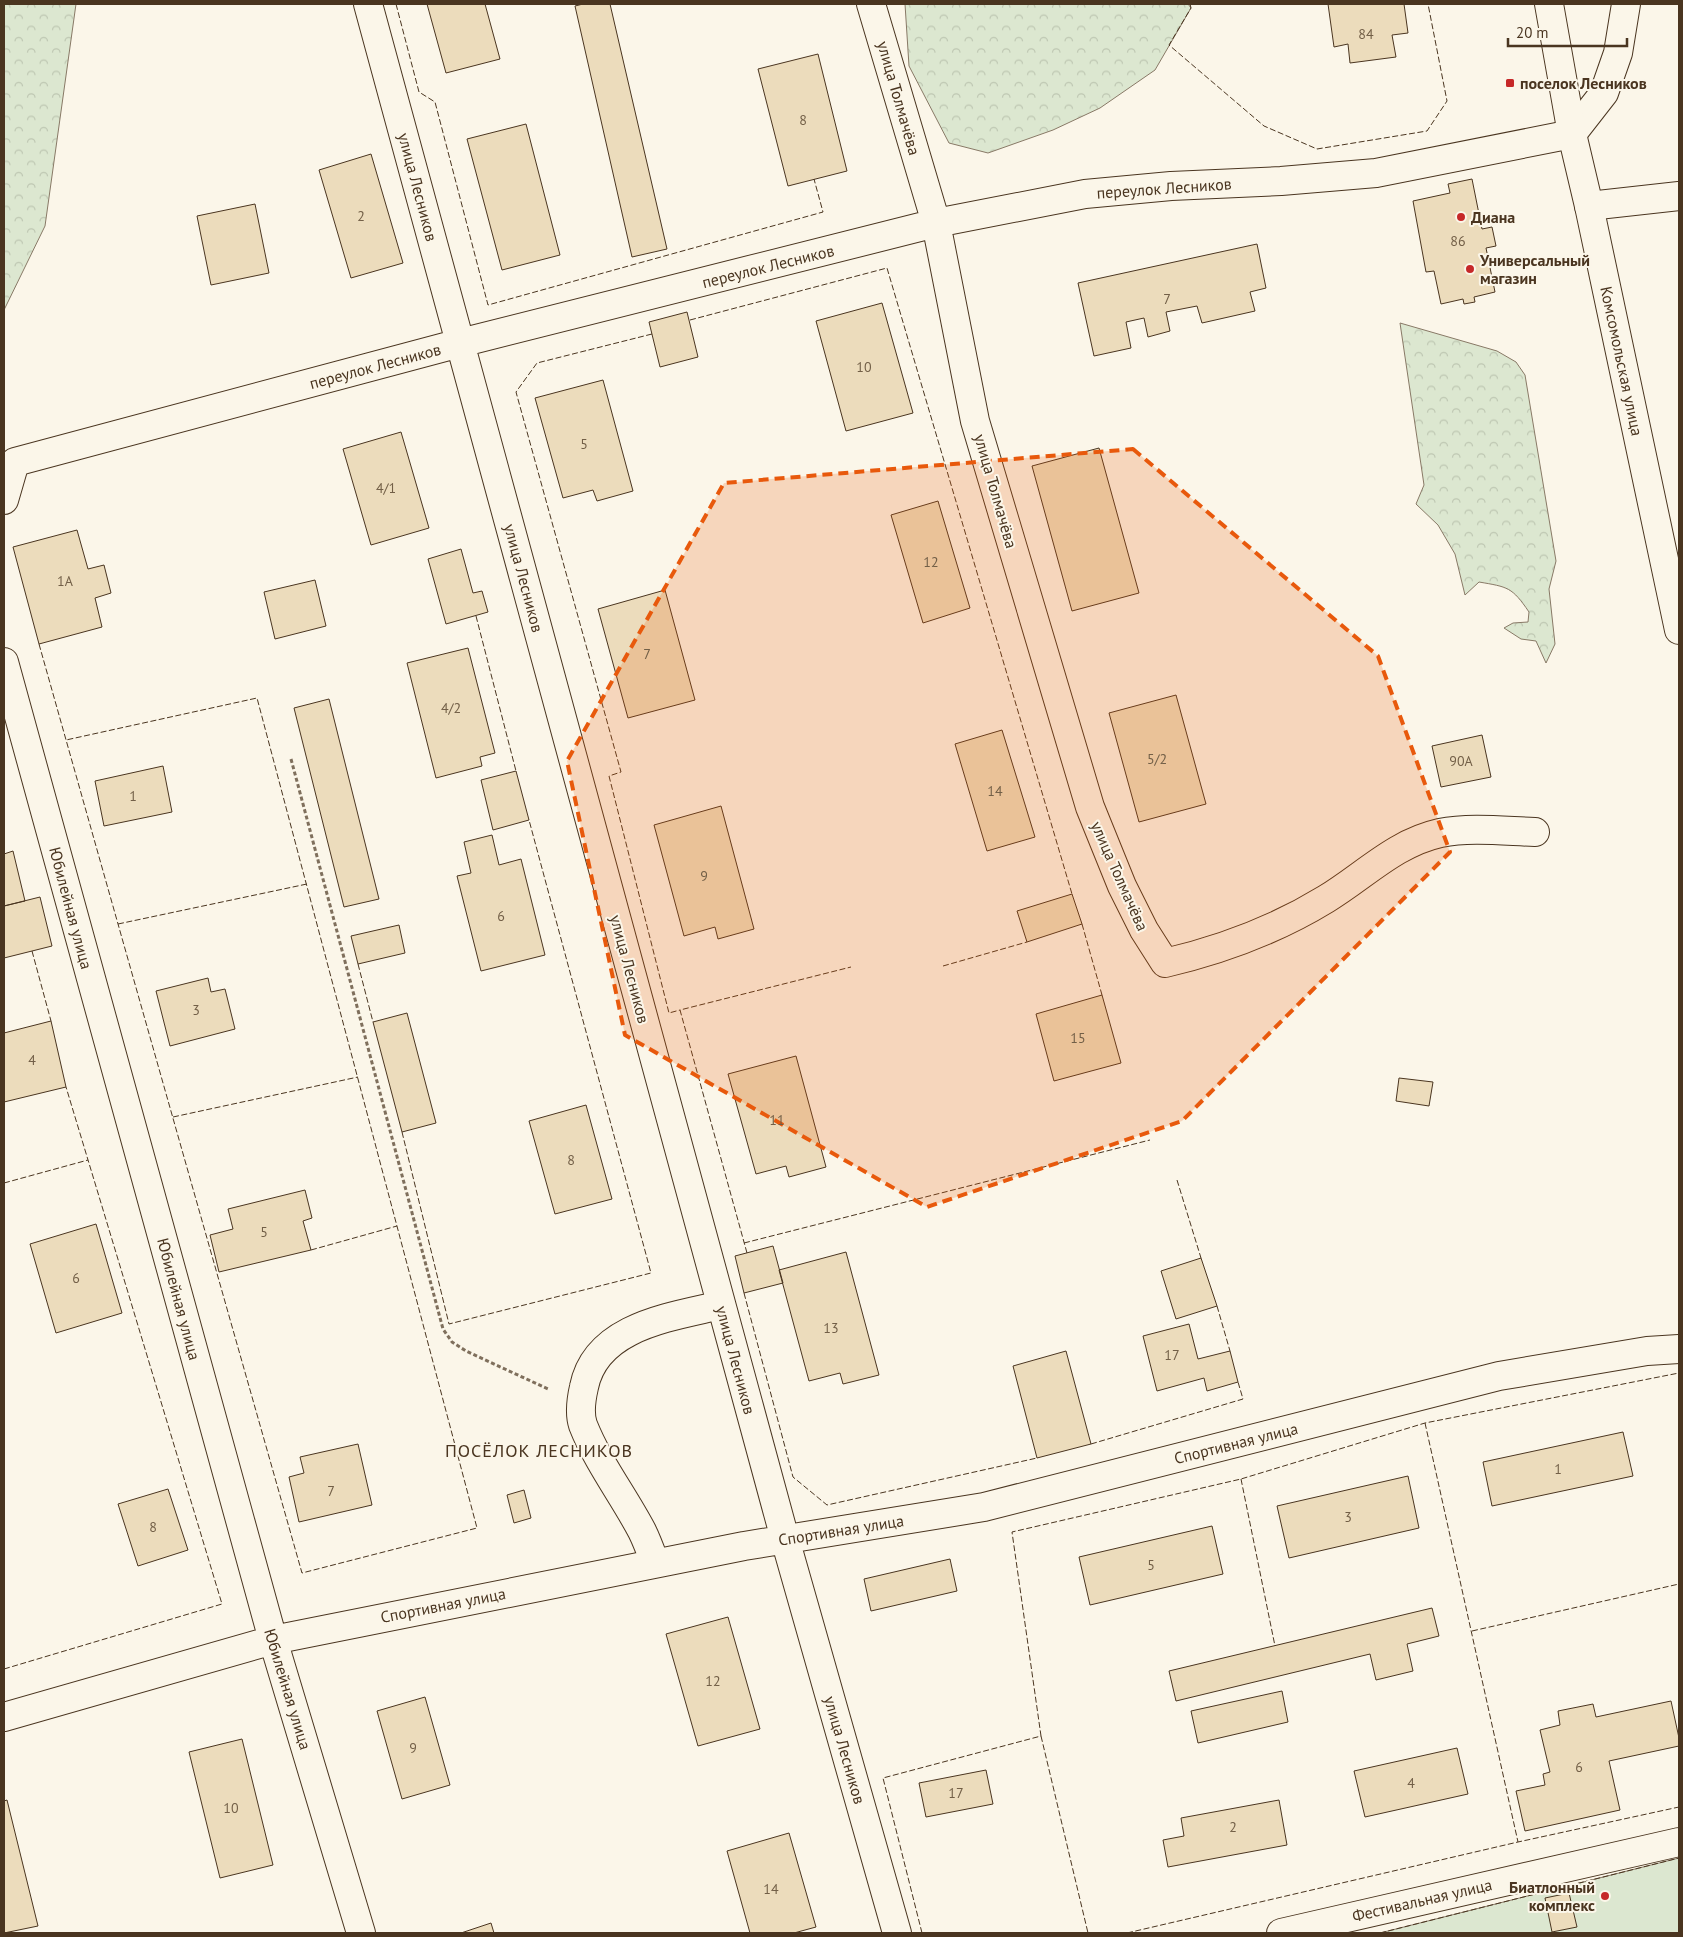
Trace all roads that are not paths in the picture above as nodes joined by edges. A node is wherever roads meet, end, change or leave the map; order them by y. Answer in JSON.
{"nodes":[{"id":1,"x":368,"y":4,"type":"edge"},
{"id":2,"x":871,"y":4,"type":"edge"},
{"id":3,"x":1549,"y":4,"type":"edge"},
{"id":4,"x":1626,"y":4,"type":"edge"},
{"id":5,"x":1572,"y":134,"type":"junction"},
{"id":6,"x":1679,"y":196,"type":"edge"},
{"id":7,"x":1589,"y":206,"type":"junction"},
{"id":8,"x":936,"y":223,"type":"junction"},
{"id":9,"x":460,"y":343,"type":"junction"},
{"id":10,"x":4,"y":500,"type":"edge"},
{"id":11,"x":1679,"y":630,"type":"edge"},
{"id":12,"x":4,"y":662,"type":"edge"},
{"id":13,"x":1535,"y":832,"type":"dead end"},
{"id":14,"x":722,"y":1305,"type":"junction"},
{"id":15,"x":1679,"y":1349,"type":"edge"},
{"id":16,"x":785,"y":1539,"type":"junction"},
{"id":17,"x":655,"y":1563,"type":"junction"},
{"id":18,"x":272,"y":1640,"type":"junction"},
{"id":19,"x":4,"y":1717,"type":"edge"},
{"id":20,"x":1679,"y":1842,"type":"edge"},
{"id":21,"x":361,"y":1933,"type":"edge"},
{"id":22,"x":897,"y":1933,"type":"edge"},
{"id":23,"x":1281,"y":1933,"type":"edge"}],
"edges":[{"from":1,"to":9,"type":"street","name":"улица Лесников"},
{"from":2,"to":8,"type":"street","name":"улица Толмачёва"},
{"from":3,"to":5,"type":"street","name":"Комсомольская улица"},
{"from":4,"to":5,"type":"street"},
{"from":5,"to":7,"type":"street","name":"Комсомольская улица"},
{"from":5,"to":8,"type":"street","name":"переулок Лесников"},
{"from":6,"to":7,"type":"street"},
{"from":7,"to":11,"type":"street","name":"Комсомольская улица"},
{"from":8,"to":9,"type":"street","name":"переулок Лесников"},
{"from":8,"to":13,"type":"street","name":"улица Толмачёва"},
{"from":9,"to":10,"type":"street","name":"переулок Лесников"},
{"from":9,"to":14,"type":"street","name":"улица Лесников"},
{"from":12,"to":18,"type":"street","name":"Юбилейная улица"},
{"from":14,"to":16,"type":"street","name":"улица Лесников"},
{"from":14,"to":17,"type":"street"},
{"from":15,"to":16,"type":"street","name":"Спортивная улица"},
{"from":16,"to":17,"type":"street","name":"Спортивная улица"},
{"from":16,"to":22,"type":"street","name":"улица Лесников"},
{"from":17,"to":18,"type":"street","name":"Спортивная улица"},
{"from":18,"to":19,"type":"street","name":"Спортивная улица"},
{"from":18,"to":21,"type":"street","name":"Юбилейная улица"},
{"from":20,"to":23,"type":"street","name":"Фестивальная улица"}]}
